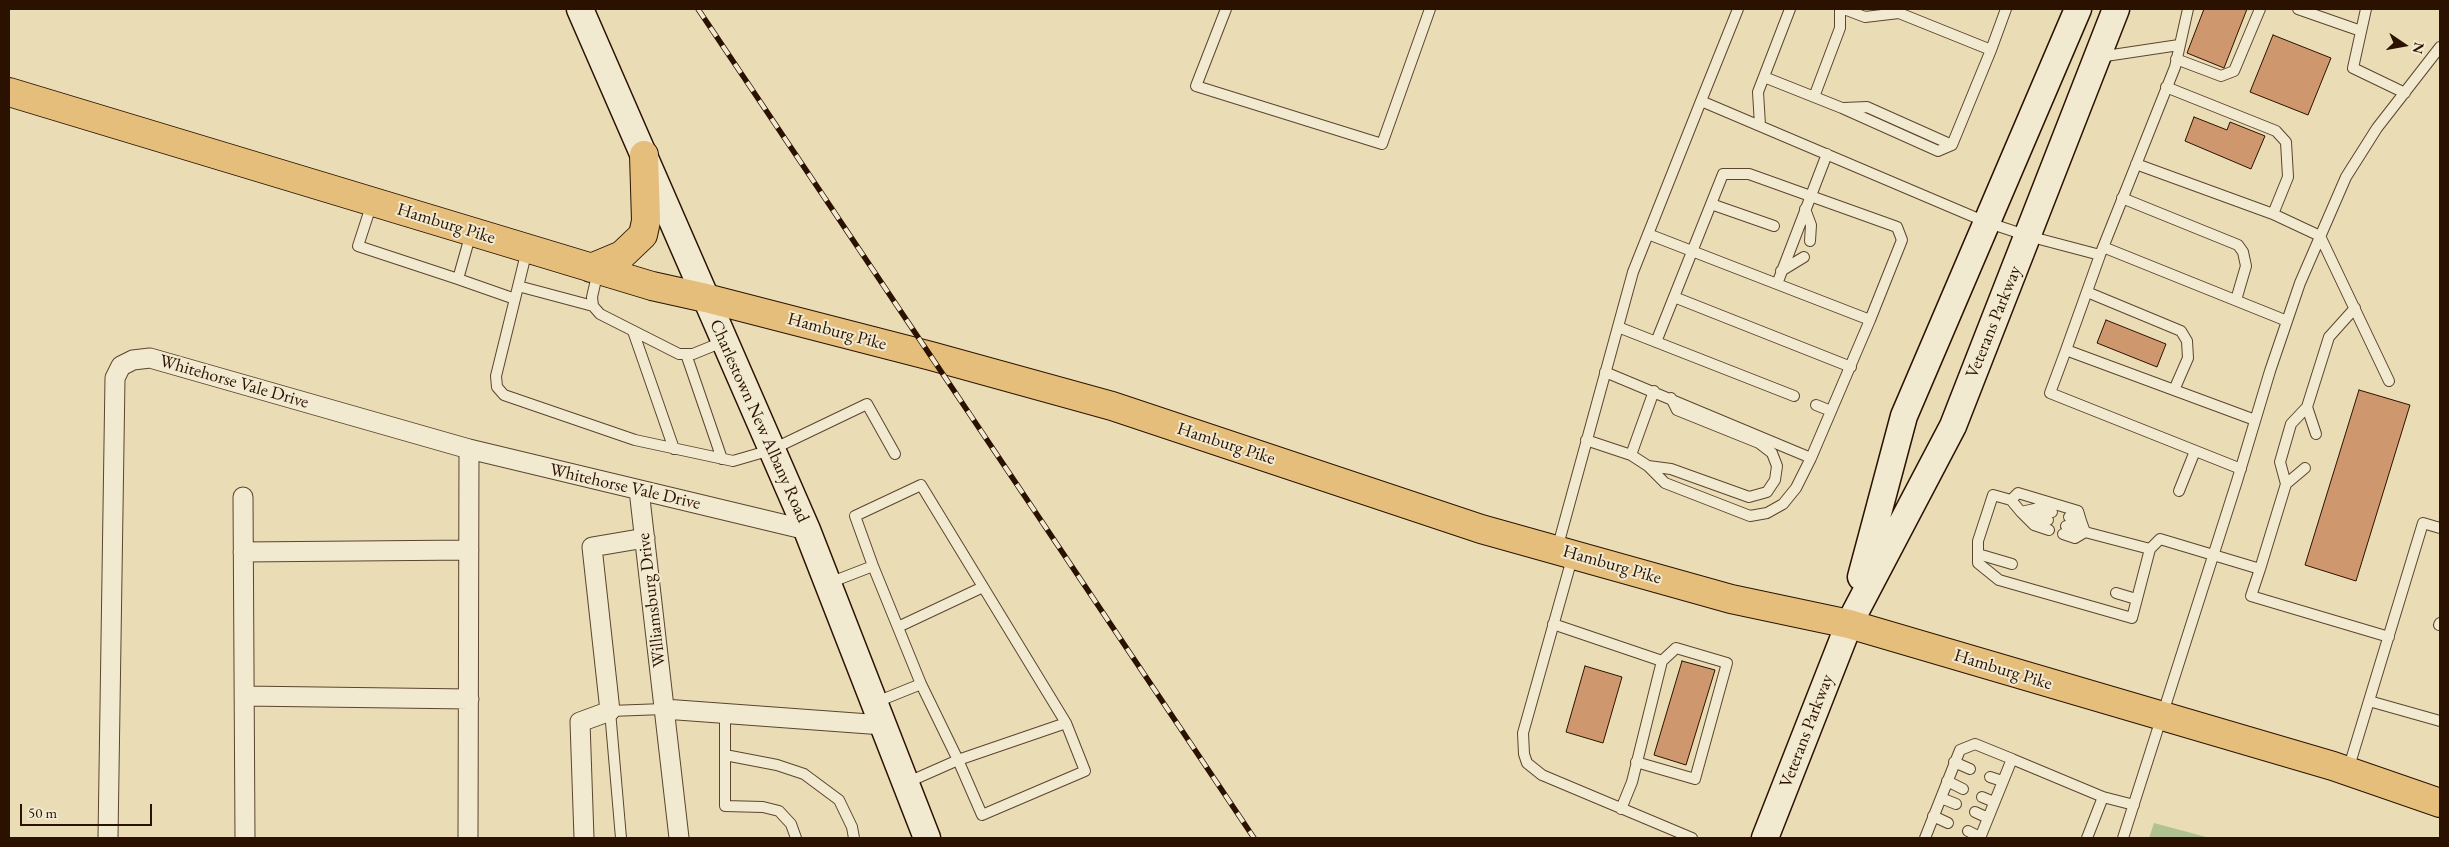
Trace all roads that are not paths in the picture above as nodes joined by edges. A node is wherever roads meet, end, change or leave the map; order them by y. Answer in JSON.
{"nodes":[{"id":1,"x":580,"y":9,"type":"edge"},
{"id":2,"x":1226,"y":9,"type":"edge"},
{"id":3,"x":1430,"y":9,"type":"edge"},
{"id":4,"x":1738,"y":9,"type":"edge"},
{"id":5,"x":1790,"y":9,"type":"edge"},
{"id":6,"x":1840,"y":9,"type":"edge"},
{"id":7,"x":1844,"y":9,"type":"edge"},
{"id":8,"x":2006,"y":9,"type":"edge"},
{"id":9,"x":2078,"y":9,"type":"edge"},
{"id":10,"x":2116,"y":9,"type":"edge"},
{"id":11,"x":2188,"y":9,"type":"edge"},
{"id":12,"x":2260,"y":9,"type":"edge"},
{"id":13,"x":2298,"y":9,"type":"edge"},
{"id":14,"x":2366,"y":9,"type":"edge"},
{"id":15,"x":2361,"y":31,"type":"junction"},
{"id":16,"x":2179,"y":45,"type":"junction"},
{"id":17,"x":2440,"y":47,"type":"edge"},
{"id":18,"x":1991,"y":50,"type":"junction"},
{"id":19,"x":2098,"y":57,"type":"junction"},
{"id":20,"x":2176,"y":59,"type":"junction"},
{"id":21,"x":1764,"y":77,"type":"junction"},
{"id":22,"x":2166,"y":87,"type":"junction"},
{"id":23,"x":9,"y":92,"type":"edge"},
{"id":24,"x":2405,"y":93,"type":"junction"},
{"id":25,"x":1814,"y":97,"type":"junction"},
{"id":26,"x":1701,"y":101,"type":"junction"},
{"id":27,"x":1760,"y":125,"type":"junction"},
{"id":28,"x":1827,"y":154,"type":"junction"},
{"id":29,"x":644,"y":155,"type":"junction"},
{"id":30,"x":2136,"y":164,"type":"junction"},
{"id":31,"x":1810,"y":196,"type":"junction"},
{"id":32,"x":2122,"y":198,"type":"junction"},
{"id":33,"x":372,"y":202,"type":"junction"},
{"id":34,"x":1711,"y":204,"type":"junction"},
{"id":35,"x":1805,"y":209,"type":"junction"},
{"id":36,"x":2273,"y":214,"type":"junction"},
{"id":37,"x":1986,"y":222,"type":"junction"},
{"id":38,"x":1774,"y":226,"type":"dead end"},
{"id":39,"x":471,"y":232,"type":"junction"},
{"id":40,"x":1648,"y":234,"type":"junction"},
{"id":41,"x":2028,"y":236,"type":"junction"},
{"id":42,"x":2320,"y":236,"type":"junction"},
{"id":43,"x":1810,"y":241,"type":"dead end"},
{"id":44,"x":528,"y":249,"type":"junction"},
{"id":45,"x":1692,"y":251,"type":"junction"},
{"id":46,"x":2101,"y":251,"type":"junction"},
{"id":47,"x":1804,"y":257,"type":"dead end"},
{"id":48,"x":595,"y":269,"type":"junction"},
{"id":49,"x":1781,"y":271,"type":"junction"},
{"id":50,"x":458,"y":279,"type":"junction"},
{"id":51,"x":1777,"y":284,"type":"junction"},
{"id":52,"x":518,"y":286,"type":"junction"},
{"id":53,"x":2087,"y":292,"type":"junction"},
{"id":54,"x":1674,"y":297,"type":"junction"},
{"id":55,"x":706,"y":298,"type":"junction"},
{"id":56,"x":515,"y":299,"type":"junction"},
{"id":57,"x":2236,"y":300,"type":"junction"},
{"id":58,"x":594,"y":306,"type":"junction"},
{"id":59,"x":2355,"y":308,"type":"junction"},
{"id":60,"x":1870,"y":320,"type":"junction"},
{"id":61,"x":2287,"y":321,"type":"junction"},
{"id":62,"x":1618,"y":327,"type":"junction"},
{"id":63,"x":634,"y":331,"type":"junction"},
{"id":64,"x":725,"y":341,"type":"junction"},
{"id":65,"x":1656,"y":342,"type":"junction"},
{"id":66,"x":2066,"y":350,"type":"junction"},
{"id":67,"x":686,"y":354,"type":"junction"},
{"id":68,"x":1851,"y":367,"type":"junction"},
{"id":69,"x":1605,"y":372,"type":"junction"},
{"id":70,"x":2389,"y":381,"type":"dead end"},
{"id":71,"x":2174,"y":390,"type":"junction"},
{"id":72,"x":1654,"y":391,"type":"junction"},
{"id":73,"x":1794,"y":396,"type":"dead end"},
{"id":74,"x":1671,"y":398,"type":"junction"},
{"id":75,"x":1816,"y":405,"type":"dead end"},
{"id":76,"x":2307,"y":407,"type":"junction"},
{"id":77,"x":1831,"y":411,"type":"junction"},
{"id":78,"x":2255,"y":420,"type":"junction"},
{"id":79,"x":2316,"y":434,"type":"dead end"},
{"id":80,"x":1586,"y":440,"type":"junction"},
{"id":81,"x":469,"y":449,"type":"junction"},
{"id":82,"x":674,"y":449,"type":"junction"},
{"id":83,"x":771,"y":450,"type":"junction"},
{"id":84,"x":2195,"y":451,"type":"junction"},
{"id":85,"x":895,"y":454,"type":"dead end"},
{"id":86,"x":1631,"y":455,"type":"junction"},
{"id":87,"x":1811,"y":458,"type":"junction"},
{"id":88,"x":722,"y":459,"type":"junction"},
{"id":89,"x":1648,"y":466,"type":"junction"},
{"id":90,"x":2305,"y":468,"type":"dead end"},
{"id":91,"x":2241,"y":469,"type":"junction"},
{"id":92,"x":2286,"y":484,"type":"junction"},
{"id":93,"x":639,"y":490,"type":"junction"},
{"id":94,"x":2179,"y":491,"type":"dead end"},
{"id":95,"x":243,"y":497,"type":"dead end"},
{"id":96,"x":2010,"y":500,"type":"junction"},
{"id":97,"x":2021,"y":512,"type":"junction"},
{"id":98,"x":2081,"y":521,"type":"junction"},
{"id":99,"x":2440,"y":528,"type":"edge"},
{"id":100,"x":807,"y":530,"type":"junction"},
{"id":101,"x":2085,"y":532,"type":"junction"},
{"id":102,"x":645,"y":538,"type":"junction"},
{"id":103,"x":2150,"y":549,"type":"junction"},
{"id":104,"x":469,"y":550,"type":"junction"},
{"id":105,"x":243,"y":552,"type":"junction"},
{"id":106,"x":1565,"y":552,"type":"junction"},
{"id":107,"x":1978,"y":554,"type":"junction"},
{"id":108,"x":2214,"y":555,"type":"junction"},
{"id":109,"x":2012,"y":564,"type":"dead end"},
{"id":110,"x":873,"y":566,"type":"junction"},
{"id":111,"x":2260,"y":569,"type":"junction"},
{"id":112,"x":828,"y":584,"type":"junction"},
{"id":113,"x":983,"y":587,"type":"junction"},
{"id":114,"x":2116,"y":593,"type":"dead end"},
{"id":115,"x":2136,"y":599,"type":"junction"},
{"id":116,"x":1553,"y":624,"type":"junction"},
{"id":117,"x":1849,"y":624,"type":"junction"},
{"id":118,"x":898,"y":628,"type":"junction"},
{"id":119,"x":2389,"y":637,"type":"junction"},
{"id":120,"x":1662,"y":661,"type":"junction"},
{"id":121,"x":920,"y":684,"type":"junction"},
{"id":122,"x":244,"y":696,"type":"junction"},
{"id":123,"x":469,"y":699,"type":"junction"},
{"id":124,"x":2369,"y":701,"type":"junction"},
{"id":125,"x":664,"y":709,"type":"junction"},
{"id":126,"x":610,"y":712,"type":"junction"},
{"id":127,"x":725,"y":713,"type":"junction"},
{"id":128,"x":878,"y":714,"type":"junction"},
{"id":129,"x":2160,"y":717,"type":"junction"},
{"id":130,"x":2440,"y":721,"type":"edge"},
{"id":131,"x":1066,"y":723,"type":"junction"},
{"id":132,"x":725,"y":755,"type":"junction"},
{"id":133,"x":2012,"y":759,"type":"junction"},
{"id":134,"x":958,"y":760,"type":"junction"},
{"id":135,"x":1636,"y":762,"type":"junction"},
{"id":136,"x":1954,"y":762,"type":"junction"},
{"id":137,"x":1970,"y":768,"type":"dead end"},
{"id":138,"x":2348,"y":771,"type":"junction"},
{"id":139,"x":1990,"y":777,"type":"dead end"},
{"id":140,"x":2002,"y":781,"type":"junction"},
{"id":141,"x":1947,"y":782,"type":"junction"},
{"id":142,"x":905,"y":783,"type":"junction"},
{"id":143,"x":1963,"y":789,"type":"dead end"},
{"id":144,"x":1982,"y":797,"type":"dead end"},
{"id":145,"x":2103,"y":797,"type":"junction"},
{"id":146,"x":1941,"y":798,"type":"junction"},
{"id":147,"x":1994,"y":802,"type":"junction"},
{"id":148,"x":2440,"y":803,"type":"edge"},
{"id":149,"x":1956,"y":804,"type":"dead end"},
{"id":150,"x":2134,"y":805,"type":"junction"},
{"id":151,"x":1621,"y":809,"type":"junction"},
{"id":152,"x":1975,"y":812,"type":"dead end"},
{"id":153,"x":1933,"y":816,"type":"junction"},
{"id":154,"x":1988,"y":818,"type":"junction"},
{"id":155,"x":1948,"y":823,"type":"dead end"},
{"id":156,"x":1968,"y":831,"type":"dead end"},
{"id":157,"x":1929,"y":837,"type":"edge"},
{"id":158,"x":1980,"y":837,"type":"edge"},
{"id":159,"x":108,"y":838,"type":"edge"},
{"id":160,"x":245,"y":838,"type":"edge"},
{"id":161,"x":468,"y":838,"type":"edge"},
{"id":162,"x":584,"y":838,"type":"edge"},
{"id":163,"x":621,"y":838,"type":"edge"},
{"id":164,"x":679,"y":838,"type":"edge"},
{"id":165,"x":796,"y":838,"type":"edge"},
{"id":166,"x":854,"y":838,"type":"edge"},
{"id":167,"x":927,"y":838,"type":"edge"},
{"id":168,"x":1692,"y":838,"type":"edge"},
{"id":169,"x":1765,"y":838,"type":"edge"},
{"id":170,"x":2087,"y":838,"type":"edge"},
{"id":171,"x":2123,"y":838,"type":"edge"}],
"edges":[{"from":1,"to":29,"type":"main road","name":"Charlestown New Albany Road"},
{"from":2,"to":3,"type":"lane"},
{"from":4,"to":26,"type":"lane"},
{"from":5,"to":21,"type":"lane"},
{"from":6,"to":25,"type":"lane"},
{"from":7,"to":18,"type":"lane"},
{"from":8,"to":18,"type":"lane"},
{"from":9,"to":37,"type":"main road","name":"Veterans Parkway"},
{"from":10,"to":19,"type":"main road","name":"Veterans Parkway"},
{"from":11,"to":16,"type":"lane"},
{"from":12,"to":20,"type":"lane"},
{"from":13,"to":15,"type":"lane"},
{"from":14,"to":15,"type":"lane"},
{"from":15,"to":24,"type":"lane"},
{"from":16,"to":19,"type":"lane"},
{"from":16,"to":20,"type":"lane"},
{"from":17,"to":24,"type":"lane"},
{"from":18,"to":25,"type":"lane"},
{"from":19,"to":41,"type":"main road","name":"Veterans Parkway"},
{"from":20,"to":22,"type":"lane"},
{"from":21,"to":25,"type":"lane"},
{"from":21,"to":27,"type":"lane"},
{"from":22,"to":30,"type":"lane"},
{"from":22,"to":36,"type":"lane"},
{"from":23,"to":33,"type":"main road","name":"Hamburg Pike"},
{"from":24,"to":42,"type":"lane"},
{"from":26,"to":27,"type":"lane"},
{"from":26,"to":40,"type":"lane"},
{"from":27,"to":28,"type":"lane"},
{"from":28,"to":31,"type":"lane"},
{"from":28,"to":37,"type":"lane"},
{"from":29,"to":48,"type":"main road"},
{"from":29,"to":55,"type":"main road","name":"Charlestown New Albany Road"},
{"from":30,"to":32,"type":"lane"},
{"from":30,"to":36,"type":"lane"},
{"from":31,"to":34,"type":"lane"},
{"from":31,"to":35,"type":"lane"},
{"from":31,"to":60,"type":"lane"},
{"from":32,"to":46,"type":"lane"},
{"from":32,"to":57,"type":"lane"},
{"from":33,"to":39,"type":"main road","name":"Hamburg Pike"},
{"from":33,"to":50,"type":"lane"},
{"from":34,"to":38,"type":"lane"},
{"from":34,"to":45,"type":"lane"},
{"from":35,"to":43,"type":"lane"},
{"from":35,"to":49,"type":"lane"},
{"from":36,"to":42,"type":"lane"},
{"from":37,"to":41,"type":"lane"},
{"from":37,"to":117,"type":"main road","name":"Veterans Parkway"},
{"from":39,"to":44,"type":"main road","name":"Hamburg Pike"},
{"from":39,"to":50,"type":"lane"},
{"from":40,"to":45,"type":"lane"},
{"from":40,"to":62,"type":"lane"},
{"from":41,"to":46,"type":"lane"},
{"from":41,"to":117,"type":"main road","name":"Veterans Parkway"},
{"from":42,"to":59,"type":"lane"},
{"from":42,"to":61,"type":"lane"},
{"from":44,"to":48,"type":"main road","name":"Hamburg Pike"},
{"from":44,"to":52,"type":"lane"},
{"from":45,"to":51,"type":"lane"},
{"from":45,"to":54,"type":"lane"},
{"from":46,"to":53,"type":"lane"},
{"from":46,"to":57,"type":"lane"},
{"from":47,"to":49,"type":"lane"},
{"from":48,"to":55,"type":"main road","name":"Hamburg Pike"},
{"from":48,"to":58,"type":"lane"},
{"from":49,"to":51,"type":"lane"},
{"from":50,"to":56,"type":"lane"},
{"from":51,"to":60,"type":"lane"},
{"from":52,"to":56,"type":"lane"},
{"from":52,"to":58,"type":"lane"},
{"from":53,"to":66,"type":"lane"},
{"from":53,"to":71,"type":"lane"},
{"from":54,"to":65,"type":"lane"},
{"from":54,"to":68,"type":"lane"},
{"from":55,"to":64,"type":"main road","name":"Charlestown New Albany Road"},
{"from":55,"to":106,"type":"main road","name":"Hamburg Pike"},
{"from":56,"to":82,"type":"lane"},
{"from":57,"to":61,"type":"lane"},
{"from":58,"to":63,"type":"lane"},
{"from":59,"to":70,"type":"lane"},
{"from":59,"to":76,"type":"lane"},
{"from":60,"to":68,"type":"lane"},
{"from":61,"to":78,"type":"lane"},
{"from":62,"to":65,"type":"lane"},
{"from":62,"to":69,"type":"lane"},
{"from":63,"to":67,"type":"lane"},
{"from":63,"to":82,"type":"lane"},
{"from":64,"to":67,"type":"lane"},
{"from":64,"to":83,"type":"main road","name":"Charlestown New Albany Road"},
{"from":65,"to":73,"type":"lane"},
{"from":66,"to":71,"type":"lane"},
{"from":66,"to":84,"type":"lane"},
{"from":67,"to":88,"type":"lane"},
{"from":68,"to":77,"type":"lane"},
{"from":69,"to":72,"type":"lane"},
{"from":69,"to":80,"type":"lane"},
{"from":71,"to":78,"type":"lane"},
{"from":72,"to":74,"type":"lane"},
{"from":72,"to":86,"type":"lane"},
{"from":74,"to":87,"type":"lane"},
{"from":74,"to":89,"type":"lane"},
{"from":75,"to":77,"type":"lane"},
{"from":76,"to":79,"type":"lane"},
{"from":76,"to":92,"type":"lane"},
{"from":77,"to":87,"type":"lane"},
{"from":78,"to":91,"type":"lane"},
{"from":80,"to":86,"type":"lane"},
{"from":80,"to":106,"type":"lane"},
{"from":81,"to":93,"type":"street","name":"Whitehorse Vale Drive"},
{"from":81,"to":104,"type":"street"},
{"from":81,"to":159,"type":"street","name":"Whitehorse Vale Drive"},
{"from":82,"to":88,"type":"lane"},
{"from":83,"to":85,"type":"lane"},
{"from":83,"to":88,"type":"lane"},
{"from":83,"to":100,"type":"main road","name":"Charlestown New Albany Road"},
{"from":84,"to":91,"type":"lane"},
{"from":84,"to":94,"type":"lane"},
{"from":86,"to":89,"type":"lane"},
{"from":87,"to":89,"type":"lane"},
{"from":90,"to":92,"type":"lane"},
{"from":91,"to":108,"type":"lane"},
{"from":92,"to":111,"type":"lane"},
{"from":93,"to":100,"type":"street","name":"Whitehorse Vale Drive"},
{"from":93,"to":102,"type":"street","name":"Williamsburg Drive"},
{"from":95,"to":105,"type":"street"},
{"from":96,"to":97,"type":"lane"},
{"from":96,"to":98,"type":"lane"},
{"from":96,"to":107,"type":"lane"},
{"from":97,"to":97,"type":"lane"},
{"from":98,"to":101,"type":"lane"},
{"from":98,"to":101,"type":"lane"},
{"from":99,"to":119,"type":"lane"},
{"from":100,"to":112,"type":"main road","name":"Charlestown New Albany Road"},
{"from":101,"to":103,"type":"lane"},
{"from":102,"to":125,"type":"street","name":"Williamsburg Drive"},
{"from":102,"to":126,"type":"street"},
{"from":103,"to":108,"type":"lane"},
{"from":103,"to":115,"type":"lane"},
{"from":104,"to":105,"type":"street"},
{"from":104,"to":123,"type":"street"},
{"from":105,"to":122,"type":"street"},
{"from":106,"to":116,"type":"lane"},
{"from":106,"to":117,"type":"main road","name":"Hamburg Pike"},
{"from":107,"to":109,"type":"lane"},
{"from":107,"to":115,"type":"lane"},
{"from":108,"to":111,"type":"lane"},
{"from":108,"to":129,"type":"lane"},
{"from":110,"to":112,"type":"lane"},
{"from":110,"to":113,"type":"lane"},
{"from":110,"to":118,"type":"lane"},
{"from":111,"to":119,"type":"lane"},
{"from":112,"to":128,"type":"main road","name":"Charlestown New Albany Road"},
{"from":113,"to":118,"type":"lane"},
{"from":113,"to":131,"type":"lane"},
{"from":114,"to":115,"type":"lane"},
{"from":116,"to":120,"type":"lane"},
{"from":116,"to":151,"type":"lane"},
{"from":117,"to":129,"type":"main road","name":"Hamburg Pike"},
{"from":117,"to":169,"type":"main road","name":"Veterans Parkway"},
{"from":118,"to":121,"type":"lane"},
{"from":119,"to":124,"type":"lane"},
{"from":120,"to":135,"type":"lane"},
{"from":120,"to":135,"type":"lane"},
{"from":121,"to":128,"type":"lane"},
{"from":121,"to":134,"type":"lane"},
{"from":122,"to":123,"type":"street"},
{"from":122,"to":160,"type":"street"},
{"from":123,"to":161,"type":"street"},
{"from":124,"to":130,"type":"lane"},
{"from":124,"to":138,"type":"lane"},
{"from":125,"to":126,"type":"lane"},
{"from":125,"to":127,"type":"street"},
{"from":125,"to":164,"type":"street","name":"Williamsburg Drive"},
{"from":126,"to":162,"type":"street"},
{"from":126,"to":163,"type":"lane"},
{"from":127,"to":128,"type":"street"},
{"from":127,"to":132,"type":"lane"},
{"from":128,"to":142,"type":"main road","name":"Charlestown New Albany Road"},
{"from":129,"to":138,"type":"main road","name":"Hamburg Pike"},
{"from":129,"to":150,"type":"lane"},
{"from":131,"to":134,"type":"lane"},
{"from":131,"to":134,"type":"lane"},
{"from":132,"to":165,"type":"lane"},
{"from":132,"to":166,"type":"lane"},
{"from":133,"to":136,"type":"lane"},
{"from":133,"to":140,"type":"lane"},
{"from":133,"to":145,"type":"lane"},
{"from":134,"to":142,"type":"lane"},
{"from":135,"to":151,"type":"lane"},
{"from":136,"to":137,"type":"lane"},
{"from":136,"to":141,"type":"lane"},
{"from":138,"to":148,"type":"main road","name":"Hamburg Pike"},
{"from":139,"to":140,"type":"lane"},
{"from":140,"to":147,"type":"lane"},
{"from":141,"to":143,"type":"lane"},
{"from":141,"to":146,"type":"lane"},
{"from":142,"to":167,"type":"main road","name":"Charlestown New Albany Road"},
{"from":144,"to":147,"type":"lane"},
{"from":145,"to":150,"type":"lane"},
{"from":145,"to":170,"type":"lane"},
{"from":146,"to":149,"type":"lane"},
{"from":146,"to":153,"type":"lane"},
{"from":147,"to":154,"type":"lane"},
{"from":150,"to":171,"type":"lane"},
{"from":151,"to":168,"type":"lane"},
{"from":152,"to":154,"type":"lane"},
{"from":153,"to":155,"type":"lane"},
{"from":153,"to":157,"type":"lane"},
{"from":154,"to":158,"type":"lane"},
{"from":156,"to":158,"type":"lane"}]}
